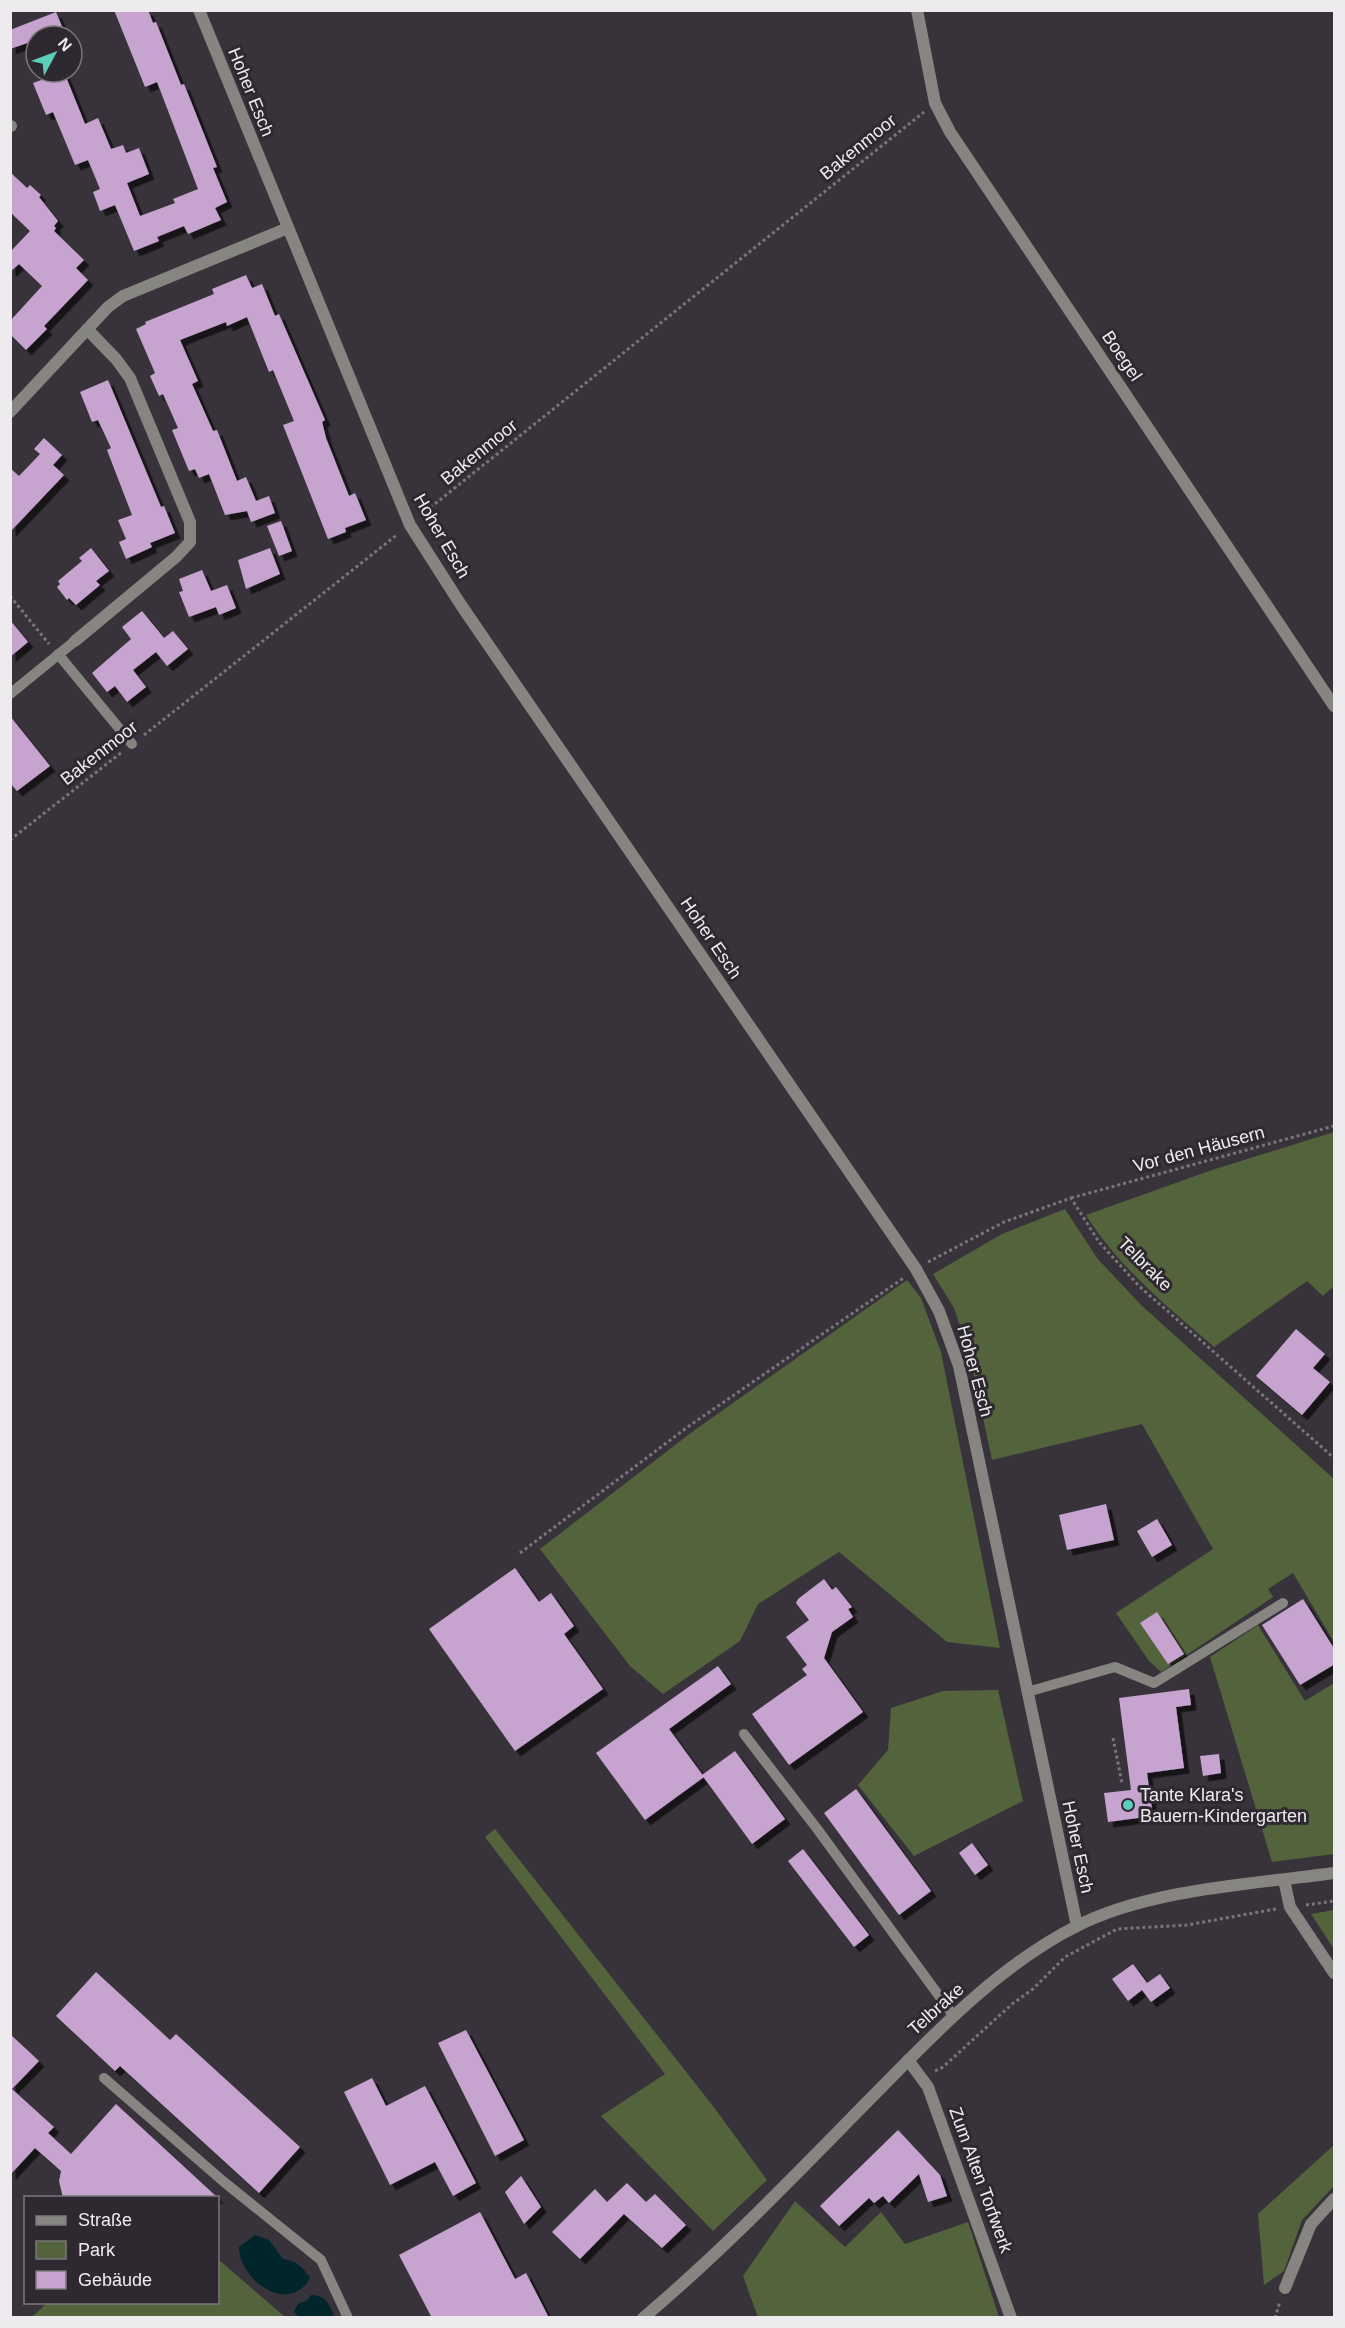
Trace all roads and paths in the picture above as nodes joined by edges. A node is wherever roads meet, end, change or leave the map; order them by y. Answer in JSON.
{"nodes":[{"id":1,"x":199,"y":10,"type":"edge"},
{"id":2,"x":917,"y":10,"type":"edge"},
{"id":3,"x":934,"y":103,"type":"junction"},
{"id":4,"x":288,"y":228,"type":"junction"},
{"id":5,"x":87,"y":329,"type":"junction"},
{"id":6,"x":10,"y":412,"type":"edge"},
{"id":7,"x":410,"y":525,"type":"junction"},
{"id":8,"x":10,"y":596,"type":"edge"},
{"id":9,"x":75,"y":641,"type":"joint"},
{"id":10,"x":58,"y":654,"type":"junction"},
{"id":11,"x":10,"y":694,"type":"edge"},
{"id":12,"x":1335,"y":706,"type":"edge"},
{"id":13,"x":132,"y":744,"type":"junction"},
{"id":14,"x":10,"y":840,"type":"edge"},
{"id":15,"x":1335,"y":1126,"type":"edge"},
{"id":16,"x":1071,"y":1198,"type":"junction"},
{"id":17,"x":916,"y":1269,"type":"junction"},
{"id":18,"x":1335,"y":1458,"type":"edge"},
{"id":19,"x":520,"y":1553,"type":"dead end"},
{"id":20,"x":1282,"y":1603,"type":"dead end"},
{"id":21,"x":1027,"y":1692,"type":"junction"},
{"id":22,"x":744,"y":1734,"type":"dead end"},
{"id":23,"x":1113,"y":1738,"type":"dead end"},
{"id":24,"x":1122,"y":1783,"type":"dead end"},
{"id":25,"x":1335,"y":1873,"type":"edge"},
{"id":26,"x":1284,"y":1880,"type":"junction"},
{"id":27,"x":1335,"y":1901,"type":"edge"},
{"id":28,"x":1290,"y":1907,"type":"junction"},
{"id":29,"x":1077,"y":1926,"type":"junction"},
{"id":30,"x":1335,"y":1973,"type":"edge"},
{"id":31,"x":953,"y":2015,"type":"junction"},
{"id":32,"x":908,"y":2060,"type":"junction"},
{"id":33,"x":922,"y":2076,"type":"junction"},
{"id":34,"x":104,"y":2078,"type":"dead end"},
{"id":35,"x":1335,"y":2199,"type":"edge"},
{"id":36,"x":1285,"y":2288,"type":"dead end"},
{"id":37,"x":348,"y":2318,"type":"edge"},
{"id":38,"x":643,"y":2318,"type":"edge"},
{"id":39,"x":1011,"y":2318,"type":"edge"}],
"edges":[{"from":1,"to":4,"type":"street","name":"Hoher Esch"},
{"from":2,"to":3,"type":"street","name":"Boegel"},
{"from":3,"to":7,"type":"path","name":"Bakenmoor"},
{"from":3,"to":12,"type":"street","name":"Boegel"},
{"from":4,"to":5,"type":"street"},
{"from":4,"to":7,"type":"street","name":"Hoher Esch"},
{"from":5,"to":6,"type":"street"},
{"from":5,"to":9,"type":"street"},
{"from":7,"to":13,"type":"path","name":"Bakenmoor"},
{"from":7,"to":17,"type":"street","name":"Hoher Esch"},
{"from":8,"to":10,"type":"path"},
{"from":9,"to":10,"type":"lane"},
{"from":10,"to":11,"type":"lane"},
{"from":10,"to":13,"type":"lane"},
{"from":13,"to":14,"type":"path","name":"Bakenmoor"},
{"from":15,"to":16,"type":"path","name":"Vor den Häusern"},
{"from":16,"to":17,"type":"path"},
{"from":16,"to":18,"type":"path","name":"Telbrake"},
{"from":17,"to":19,"type":"path"},
{"from":17,"to":21,"type":"street","name":"Hoher Esch"},
{"from":20,"to":21,"type":"lane"},
{"from":21,"to":29,"type":"street","name":"Hoher Esch"},
{"from":22,"to":31,"type":"lane"},
{"from":23,"to":24,"type":"path"},
{"from":25,"to":26,"type":"street","name":"Telbrake"},
{"from":26,"to":28,"type":"street"},
{"from":26,"to":29,"type":"street","name":"Telbrake"},
{"from":27,"to":28,"type":"path"},
{"from":28,"to":30,"type":"street"},
{"from":28,"to":33,"type":"path"},
{"from":29,"to":31,"type":"street","name":"Telbrake"},
{"from":31,"to":32,"type":"street","name":"Telbrake"},
{"from":32,"to":33,"type":"street","name":"Zum Alten Torfwerk"},
{"from":32,"to":38,"type":"street","name":"Telbrake"},
{"from":33,"to":39,"type":"street","name":"Zum Alten Torfwerk"},
{"from":34,"to":37,"type":"lane"},
{"from":35,"to":36,"type":"street"}]}
